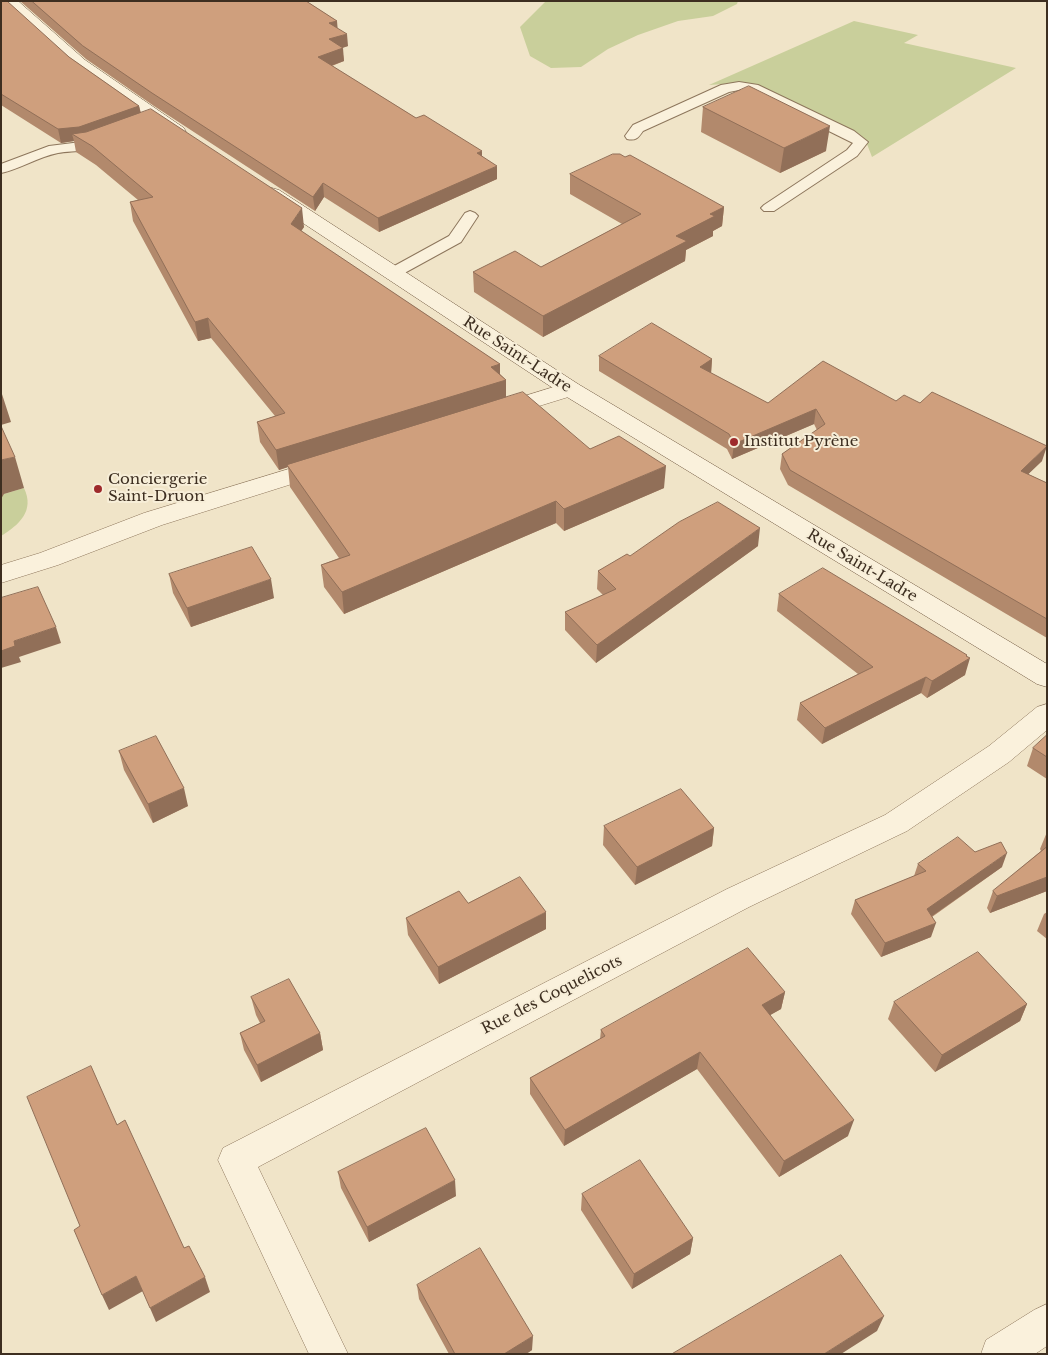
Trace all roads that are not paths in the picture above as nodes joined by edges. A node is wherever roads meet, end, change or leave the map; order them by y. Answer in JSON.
{"nodes":[{"id":1,"x":8,"y":1,"type":"edge"},
{"id":2,"x":114,"y":134,"type":"edge"},
{"id":3,"x":632,"y":136,"type":"dead end"},
{"id":4,"x":191,"y":141,"type":"edge"},
{"id":5,"x":1,"y":169,"type":"edge"},
{"id":6,"x":258,"y":185,"type":"edge"},
{"id":7,"x":769,"y":208,"type":"dead end"},
{"id":8,"x":470,"y":216,"type":"dead end"},
{"id":9,"x":393,"y":273,"type":"junction"},
{"id":10,"x":570,"y":389,"type":"junction"},
{"id":11,"x":476,"y":419,"type":"edge"},
{"id":12,"x":343,"y":460,"type":"edge"},
{"id":13,"x":1,"y":574,"type":"edge"},
{"id":14,"x":1047,"y":677,"type":"edge"},
{"id":15,"x":1047,"y":714,"type":"edge"},
{"id":16,"x":1047,"y":1323,"type":"edge"},
{"id":17,"x":329,"y":1354,"type":"edge"},
{"id":18,"x":1000,"y":1354,"type":"edge"}],
"edges":[{"from":1,"to":4,"type":"street"},
{"from":2,"to":5,"type":"lane"},
{"from":3,"to":7,"type":"lane"},
{"from":6,"to":9,"type":"street","name":"Rue Saint-Ladre"},
{"from":8,"to":9,"type":"lane"},
{"from":9,"to":10,"type":"street","name":"Rue Saint-Ladre"},
{"from":10,"to":11,"type":"street"},
{"from":10,"to":14,"type":"street","name":"Rue Saint-Ladre"},
{"from":12,"to":13,"type":"street"},
{"from":15,"to":17,"type":"street","name":"Rue des Coquelicots"},
{"from":16,"to":18,"type":"street"}]}
